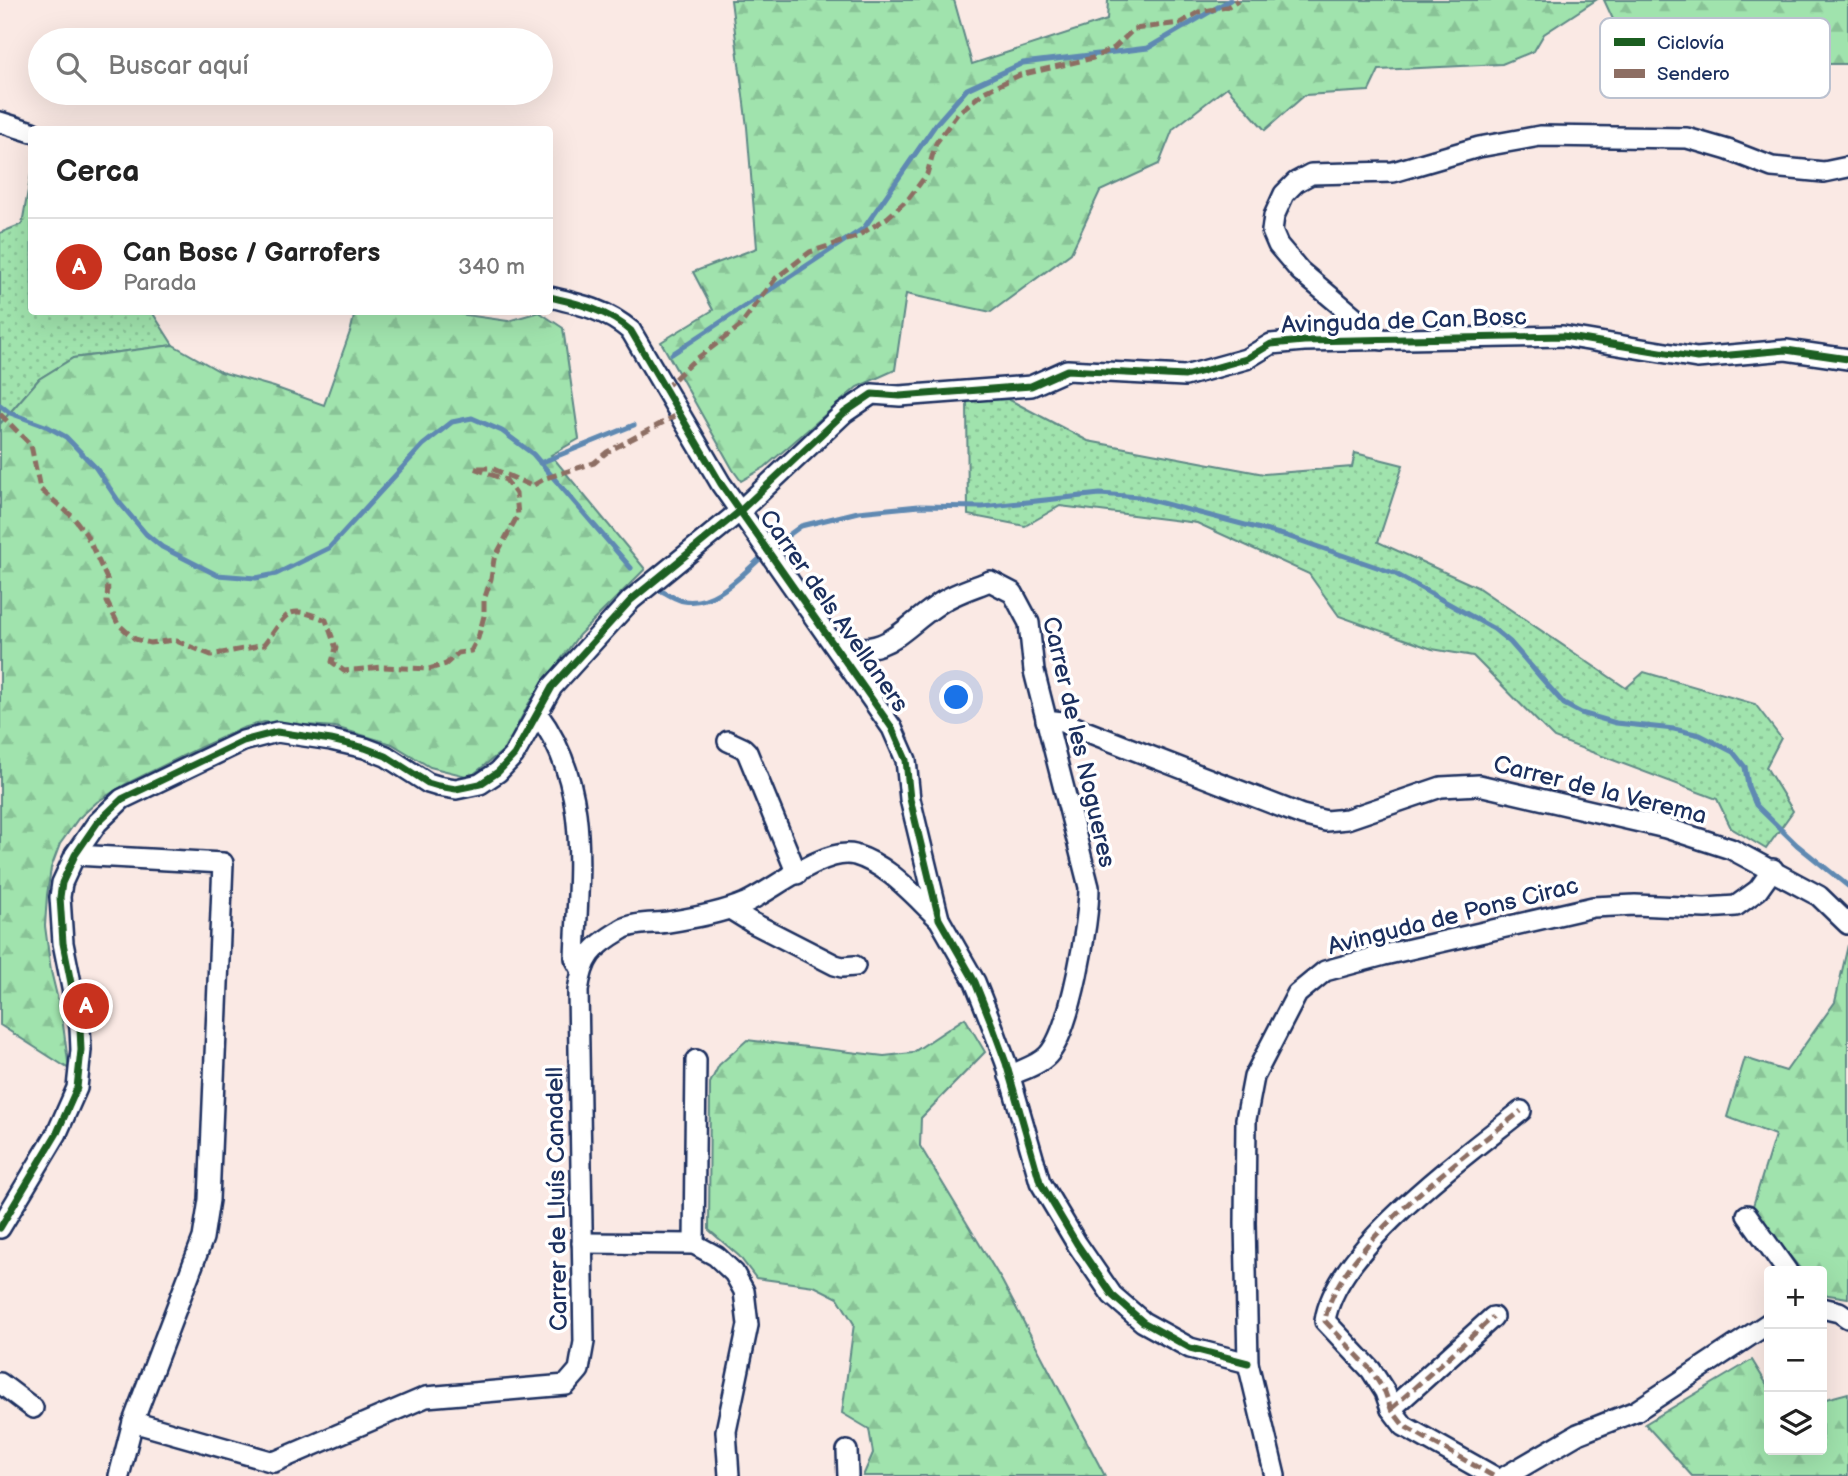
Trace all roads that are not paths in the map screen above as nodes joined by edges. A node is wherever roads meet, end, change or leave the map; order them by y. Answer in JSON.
{"nodes":[{"id":1,"x":0,"y":122,"type":"edge"},
{"id":2,"x":28,"y":131,"type":"edge"},
{"id":3,"x":1848,"y":167,"type":"edge"},
{"id":4,"x":553,"y":298,"type":"edge"},
{"id":5,"x":1382,"y":340,"type":"junction"},
{"id":6,"x":1848,"y":359,"type":"edge"},
{"id":7,"x":740,"y":511,"type":"junction"},
{"id":8,"x":835,"y":646,"type":"junction"},
{"id":9,"x":537,"y":713,"type":"junction"},
{"id":10,"x":1046,"y":720,"type":"junction"},
{"id":11,"x":728,"y":741,"type":"dead end"},
{"id":12,"x":75,"y":855,"type":"junction"},
{"id":13,"x":1773,"y":869,"type":"junction"},
{"id":14,"x":797,"y":874,"type":"junction"},
{"id":15,"x":730,"y":909,"type":"junction"},
{"id":16,"x":939,"y":919,"type":"junction"},
{"id":17,"x":1848,"y":924,"type":"edge"},
{"id":18,"x":855,"y":966,"type":"dead end"},
{"id":19,"x":581,"y":969,"type":"junction"},
{"id":20,"x":696,"y":1060,"type":"dead end"},
{"id":21,"x":1009,"y":1076,"type":"junction"},
{"id":22,"x":1521,"y":1111,"type":"dead end"},
{"id":23,"x":1746,"y":1215,"type":"dead end"},
{"id":24,"x":0,"y":1228,"type":"edge"},
{"id":25,"x":582,"y":1243,"type":"junction"},
{"id":26,"x":694,"y":1244,"type":"junction"},
{"id":27,"x":1783,"y":1266,"type":"edge"},
{"id":28,"x":1827,"y":1308,"type":"edge"},
{"id":29,"x":1493,"y":1317,"type":"dead end"},
{"id":30,"x":1848,"y":1318,"type":"edge"},
{"id":31,"x":1764,"y":1322,"type":"edge"},
{"id":32,"x":1248,"y":1363,"type":"junction"},
{"id":33,"x":0,"y":1383,"type":"edge"},
{"id":34,"x":33,"y":1408,"type":"dead end"},
{"id":35,"x":1391,"y":1409,"type":"junction"},
{"id":36,"x":133,"y":1422,"type":"junction"},
{"id":37,"x":847,"y":1451,"type":"dead end"},
{"id":38,"x":119,"y":1476,"type":"edge"},
{"id":39,"x":729,"y":1476,"type":"edge"},
{"id":40,"x":848,"y":1476,"type":"edge"},
{"id":41,"x":1276,"y":1476,"type":"edge"},
{"id":42,"x":1493,"y":1476,"type":"edge"},
{"id":43,"x":1506,"y":1476,"type":"edge"}],
"edges":[{"from":1,"to":2,"type":"street"},
{"from":3,"to":5,"type":"street"},
{"from":4,"to":7,"type":"street","name":"Carrer dels Avellaners"},
{"from":5,"to":6,"type":"street","name":"Avinguda de Can Bosc"},
{"from":5,"to":7,"type":"street","name":"Avinguda de Can Bosc"},
{"from":7,"to":8,"type":"street","name":"Carrer dels Avellaners"},
{"from":7,"to":9,"type":"street","name":"Avinguda de Can Bosc"},
{"from":8,"to":10,"type":"street","name":"Carrer de les Nogueres"},
{"from":8,"to":16,"type":"street","name":"Carrer dels Avellaners"},
{"from":9,"to":12,"type":"street","name":"Avinguda de Can Bosc"},
{"from":9,"to":19,"type":"street","name":"Carrer de Lluís Canadell"},
{"from":10,"to":13,"type":"street","name":"Carrer de la Verema"},
{"from":10,"to":21,"type":"street","name":"Carrer de les Nogueres"},
{"from":11,"to":14,"type":"street"},
{"from":12,"to":24,"type":"street","name":"Avinguda de Can Bosc"},
{"from":12,"to":36,"type":"street"},
{"from":13,"to":17,"type":"street","name":"Carrer de la Verema"},
{"from":13,"to":32,"type":"street","name":"Avinguda de Pons Cirac"},
{"from":14,"to":15,"type":"street"},
{"from":14,"to":16,"type":"street"},
{"from":15,"to":18,"type":"street"},
{"from":15,"to":19,"type":"street"},
{"from":16,"to":21,"type":"street","name":"Carrer dels Avellaners"},
{"from":19,"to":25,"type":"street","name":"Carrer de Lluís Canadell"},
{"from":20,"to":26,"type":"street"},
{"from":21,"to":32,"type":"street","name":"Carrer dels Avellaners"},
{"from":22,"to":35,"type":"street"},
{"from":23,"to":27,"type":"street"},
{"from":25,"to":26,"type":"street"},
{"from":25,"to":36,"type":"street","name":"Carrer de Lluís Canadell"},
{"from":26,"to":39,"type":"street"},
{"from":28,"to":30,"type":"street"},
{"from":29,"to":35,"type":"street"},
{"from":31,"to":43,"type":"street"},
{"from":32,"to":41,"type":"street","name":"Avinguda de Pons Cirac"},
{"from":33,"to":34,"type":"street"},
{"from":35,"to":42,"type":"street"},
{"from":36,"to":38,"type":"street"},
{"from":37,"to":40,"type":"street"}]}
